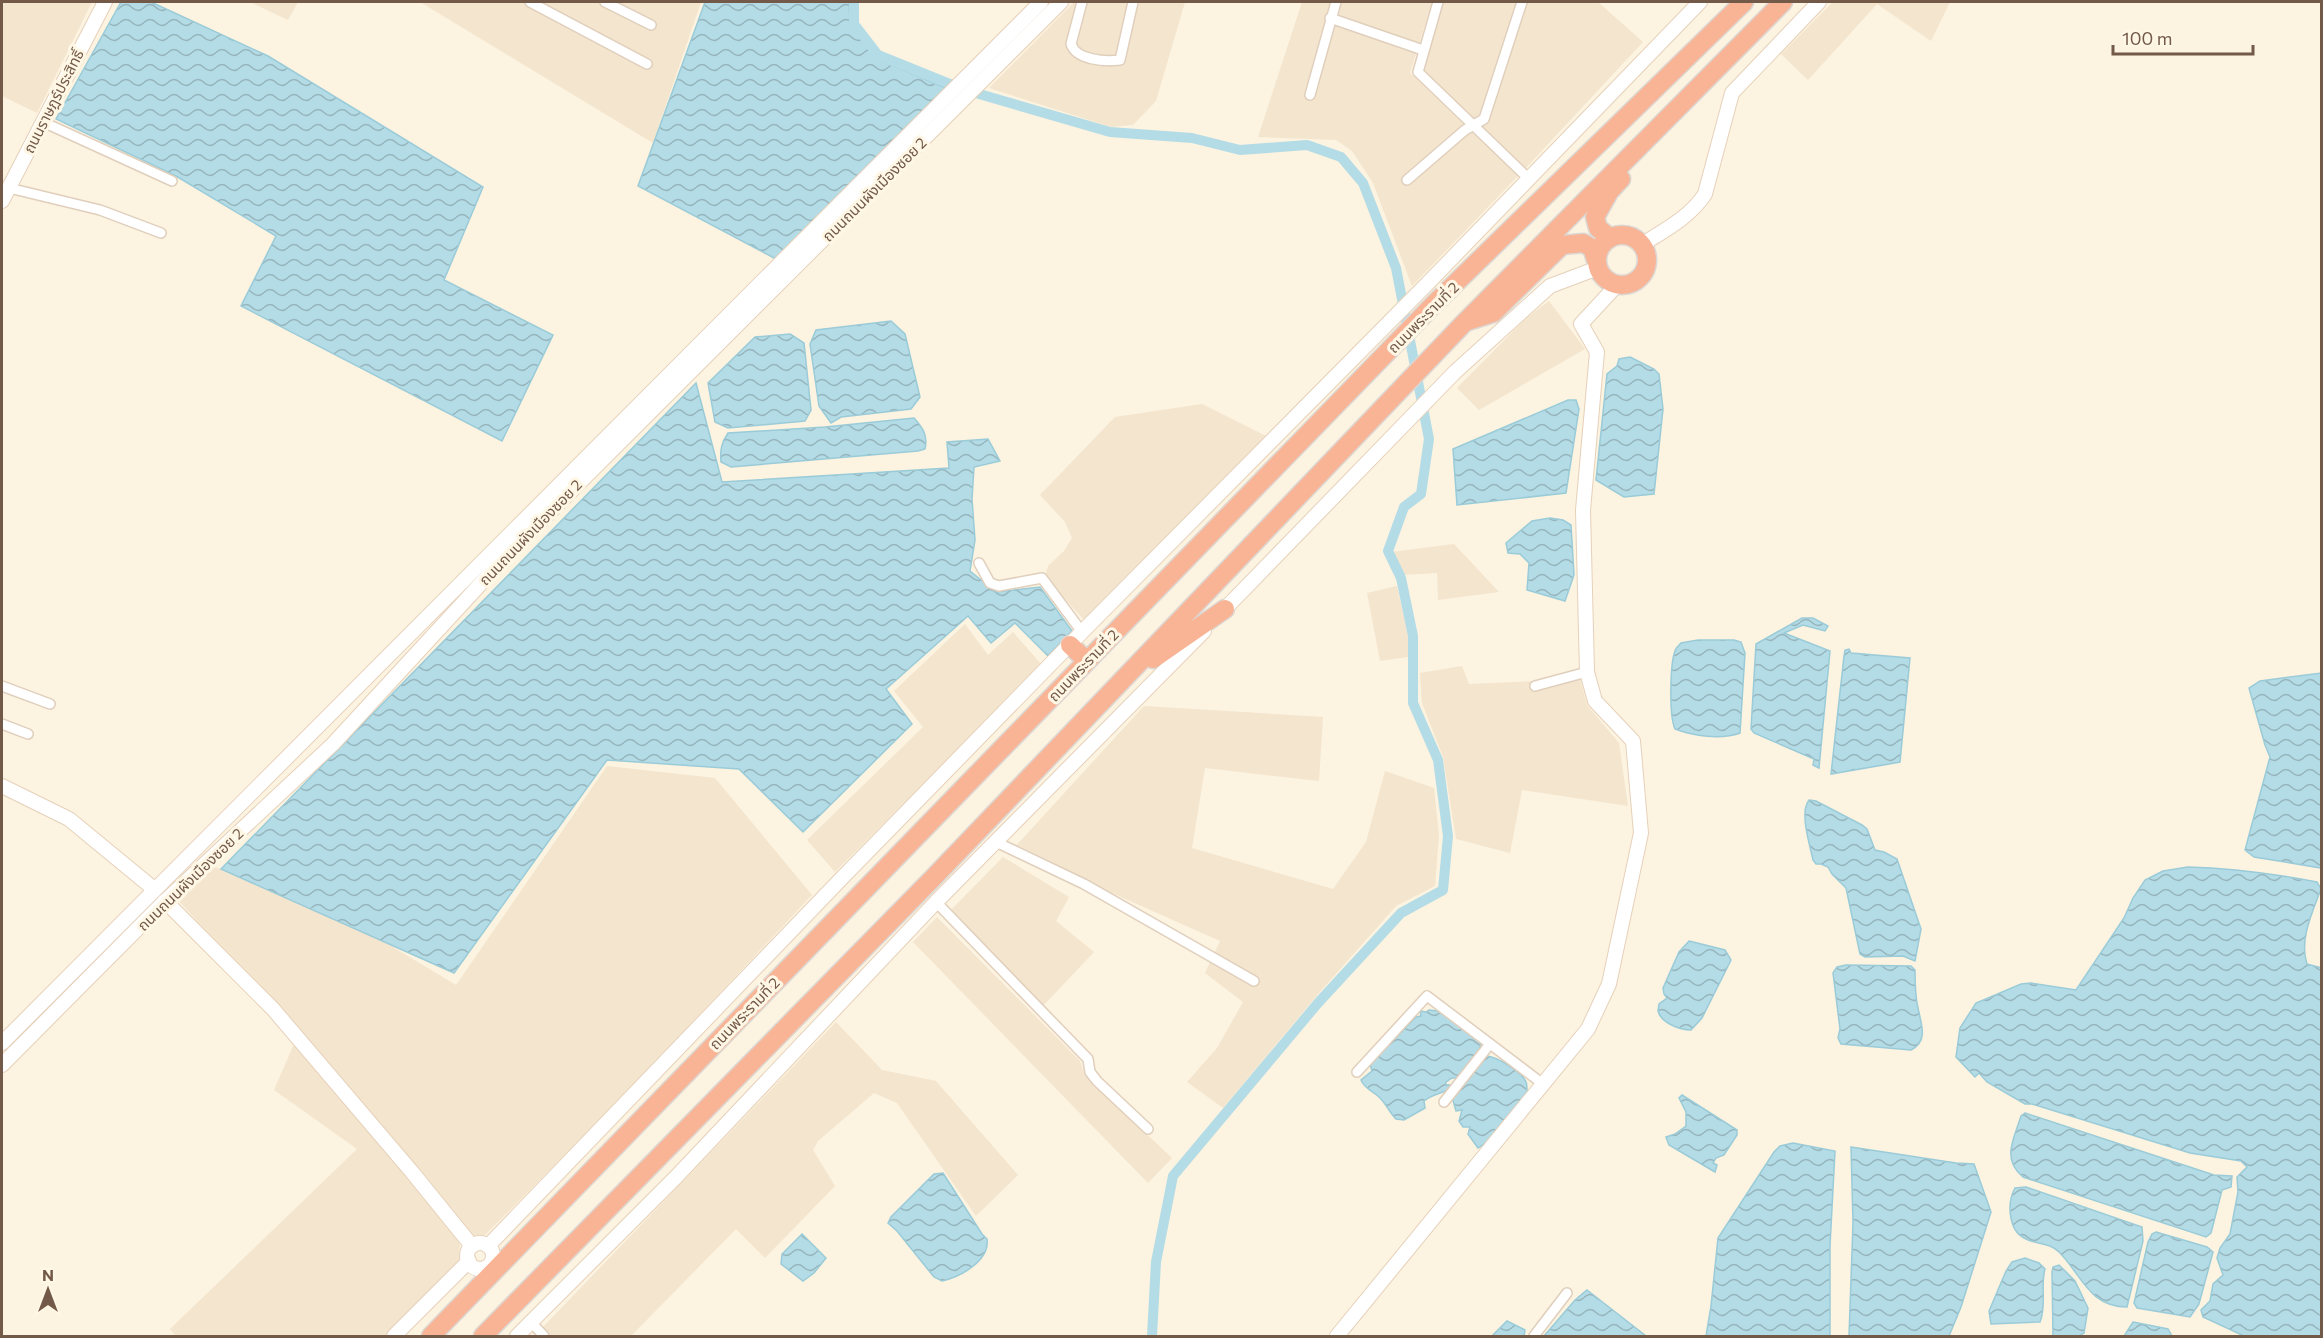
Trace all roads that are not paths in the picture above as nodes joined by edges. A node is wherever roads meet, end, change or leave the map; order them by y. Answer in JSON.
{"nodes":[{"id":1,"x":105,"y":2,"type":"edge"},
{"id":2,"x":530,"y":2,"type":"edge"},
{"id":3,"x":605,"y":2,"type":"edge"},
{"id":4,"x":1041,"y":2,"type":"edge"},
{"id":5,"x":1061,"y":2,"type":"edge"},
{"id":6,"x":1082,"y":2,"type":"edge"},
{"id":7,"x":1133,"y":2,"type":"edge"},
{"id":8,"x":1335,"y":2,"type":"edge"},
{"id":9,"x":1438,"y":2,"type":"edge"},
{"id":10,"x":1522,"y":2,"type":"edge"},
{"id":11,"x":1700,"y":2,"type":"edge"},
{"id":12,"x":1732,"y":2,"type":"edge"},
{"id":13,"x":1744,"y":2,"type":"edge"},
{"id":14,"x":1820,"y":2,"type":"edge"},
{"id":15,"x":1771,"y":5,"type":"edge"},
{"id":16,"x":1330,"y":18,"type":"junction"},
{"id":17,"x":651,"y":25,"type":"dead end"},
{"id":18,"x":1698,"y":47,"type":"junction"},
{"id":19,"x":1423,"y":50,"type":"junction"},
{"id":20,"x":646,"y":64,"type":"dead end"},
{"id":21,"x":1695,"y":90,"type":"junction"},
{"id":22,"x":1310,"y":95,"type":"dead end"},
{"id":23,"x":43,"y":122,"type":"junction"},
{"id":24,"x":1474,"y":126,"type":"junction"},
{"id":25,"x":1529,"y":179,"type":"junction"},
{"id":26,"x":1407,"y":180,"type":"dead end"},
{"id":27,"x":8,"y":181,"type":"edge"},
{"id":28,"x":172,"y":181,"type":"dead end"},
{"id":29,"x":2,"y":201,"type":"edge"},
{"id":30,"x":161,"y":233,"type":"dead end"},
{"id":31,"x":1610,"y":238,"type":"junction"},
{"id":32,"x":1641,"y":244,"type":"junction"},
{"id":33,"x":1597,"y":264,"type":"junction"},
{"id":34,"x":1617,"y":285,"type":"junction"},
{"id":35,"x":1464,"y":323,"type":"junction"},
{"id":36,"x":979,"y":563,"type":"dead end"},
{"id":37,"x":464,"y":580,"type":"junction"},
{"id":38,"x":474,"y":590,"type":"junction"},
{"id":39,"x":1225,"y":609,"type":"junction"},
{"id":40,"x":1076,"y":639,"type":"junction"},
{"id":41,"x":1087,"y":661,"type":"junction"},
{"id":42,"x":1587,"y":672,"type":"junction"},
{"id":43,"x":2,"y":686,"type":"edge"},
{"id":44,"x":1535,"y":686,"type":"dead end"},
{"id":45,"x":1114,"y":688,"type":"junction"},
{"id":46,"x":50,"y":704,"type":"dead end"},
{"id":47,"x":2,"y":724,"type":"edge"},
{"id":48,"x":28,"y":734,"type":"dead end"},
{"id":49,"x":2,"y":786,"type":"edge"},
{"id":50,"x":996,"y":842,"type":"junction"},
{"id":51,"x":154,"y":890,"type":"junction"},
{"id":52,"x":165,"y":901,"type":"junction"},
{"id":53,"x":936,"y":902,"type":"junction"},
{"id":54,"x":1254,"y":981,"type":"dead end"},
{"id":55,"x":2,"y":1043,"type":"edge"},
{"id":56,"x":1490,"y":1044,"type":"junction"},
{"id":57,"x":2,"y":1065,"type":"edge"},
{"id":58,"x":1357,"y":1072,"type":"dead end"},
{"id":59,"x":1543,"y":1084,"type":"junction"},
{"id":60,"x":1444,"y":1102,"type":"dead end"},
{"id":61,"x":1148,"y":1129,"type":"dead end"},
{"id":62,"x":472,"y":1246,"type":"junction"},
{"id":63,"x":492,"y":1258,"type":"junction"},
{"id":64,"x":469,"y":1261,"type":"junction"},
{"id":65,"x":1567,"y":1293,"type":"dead end"},
{"id":66,"x":531,"y":1322,"type":"junction"},
{"id":67,"x":394,"y":1336,"type":"edge"},
{"id":68,"x":431,"y":1336,"type":"edge"},
{"id":69,"x":483,"y":1336,"type":"edge"},
{"id":70,"x":517,"y":1336,"type":"edge"},
{"id":71,"x":544,"y":1336,"type":"edge"},
{"id":72,"x":1337,"y":1336,"type":"edge"},
{"id":73,"x":1534,"y":1336,"type":"edge"}],
"edges":[{"from":1,"to":23,"type":"street","name":"ถนนราษฎร์ประสิทธิ์"},
{"from":2,"to":20,"type":"street"},
{"from":3,"to":17,"type":"street"},
{"from":4,"to":37,"type":"street","name":"ถนนถนนผังเมืองซอย 2"},
{"from":5,"to":38,"type":"street","name":"ถนนถนนผังเมืองซอย 2"},
{"from":6,"to":7,"type":"street"},
{"from":8,"to":16,"type":"street"},
{"from":9,"to":19,"type":"street"},
{"from":10,"to":24,"type":"street"},
{"from":11,"to":25,"type":"street","name":"ถนนพระรามที่ 2"},
{"from":12,"to":18,"type":"highway"},
{"from":13,"to":18,"type":"highway","name":"ถนนพระรามที่ 2"},
{"from":14,"to":32,"type":"street"},
{"from":15,"to":21,"type":"highway"},
{"from":16,"to":19,"type":"street"},
{"from":16,"to":22,"type":"street"},
{"from":18,"to":41,"type":"highway","name":"ถนนพระรามที่ 2"},
{"from":19,"to":24,"type":"street"},
{"from":21,"to":31,"type":"highway"},
{"from":21,"to":35,"type":"highway"},
{"from":23,"to":27,"type":"street","name":"ถนนราษฎร์ประสิทธิ์"},
{"from":23,"to":28,"type":"street"},
{"from":24,"to":25,"type":"street"},
{"from":24,"to":26,"type":"street"},
{"from":25,"to":40,"type":"street","name":"ถนนพระรามที่ 2"},
{"from":27,"to":29,"type":"street","name":"ถนนราษฎร์ประสิทธิ์"},
{"from":27,"to":30,"type":"street"},
{"from":31,"to":32,"type":"highway"},
{"from":31,"to":33,"type":"highway"},
{"from":32,"to":34,"type":"highway"},
{"from":33,"to":34,"type":"highway"},
{"from":33,"to":35,"type":"highway"},
{"from":33,"to":39,"type":"street"},
{"from":34,"to":42,"type":"street"},
{"from":35,"to":45,"type":"highway"},
{"from":36,"to":40,"type":"street"},
{"from":37,"to":38,"type":"street"},
{"from":37,"to":51,"type":"street","name":"ถนนถนนผังเมืองซอย 2"},
{"from":38,"to":52,"type":"street","name":"ถนนถนนผังเมืองซอย 2"},
{"from":39,"to":45,"type":"highway"},
{"from":39,"to":50,"type":"street"},
{"from":40,"to":41,"type":"highway"},
{"from":40,"to":63,"type":"street","name":"ถนนพระรามที่ 2"},
{"from":41,"to":63,"type":"highway","name":"ถนนพระรามที่ 2"},
{"from":42,"to":44,"type":"street"},
{"from":42,"to":59,"type":"street"},
{"from":43,"to":46,"type":"street"},
{"from":45,"to":69,"type":"highway"},
{"from":47,"to":48,"type":"street"},
{"from":49,"to":51,"type":"street"},
{"from":50,"to":53,"type":"street"},
{"from":50,"to":54,"type":"street"},
{"from":51,"to":55,"type":"street","name":"ถนนถนนผังเมืองซอย 2"},
{"from":52,"to":57,"type":"street","name":"ถนนถนนผังเมืองซอย 2"},
{"from":52,"to":62,"type":"street"},
{"from":53,"to":61,"type":"street"},
{"from":53,"to":66,"type":"street"},
{"from":56,"to":58,"type":"street"},
{"from":56,"to":59,"type":"street"},
{"from":56,"to":60,"type":"street"},
{"from":59,"to":72,"type":"street"},
{"from":62,"to":63,"type":"street"},
{"from":62,"to":64,"type":"street"},
{"from":63,"to":64,"type":"street"},
{"from":63,"to":68,"type":"highway","name":"ถนนพระรามที่ 2"},
{"from":64,"to":67,"type":"street"},
{"from":65,"to":73,"type":"street"},
{"from":66,"to":70,"type":"street"},
{"from":66,"to":71,"type":"street"}]}
